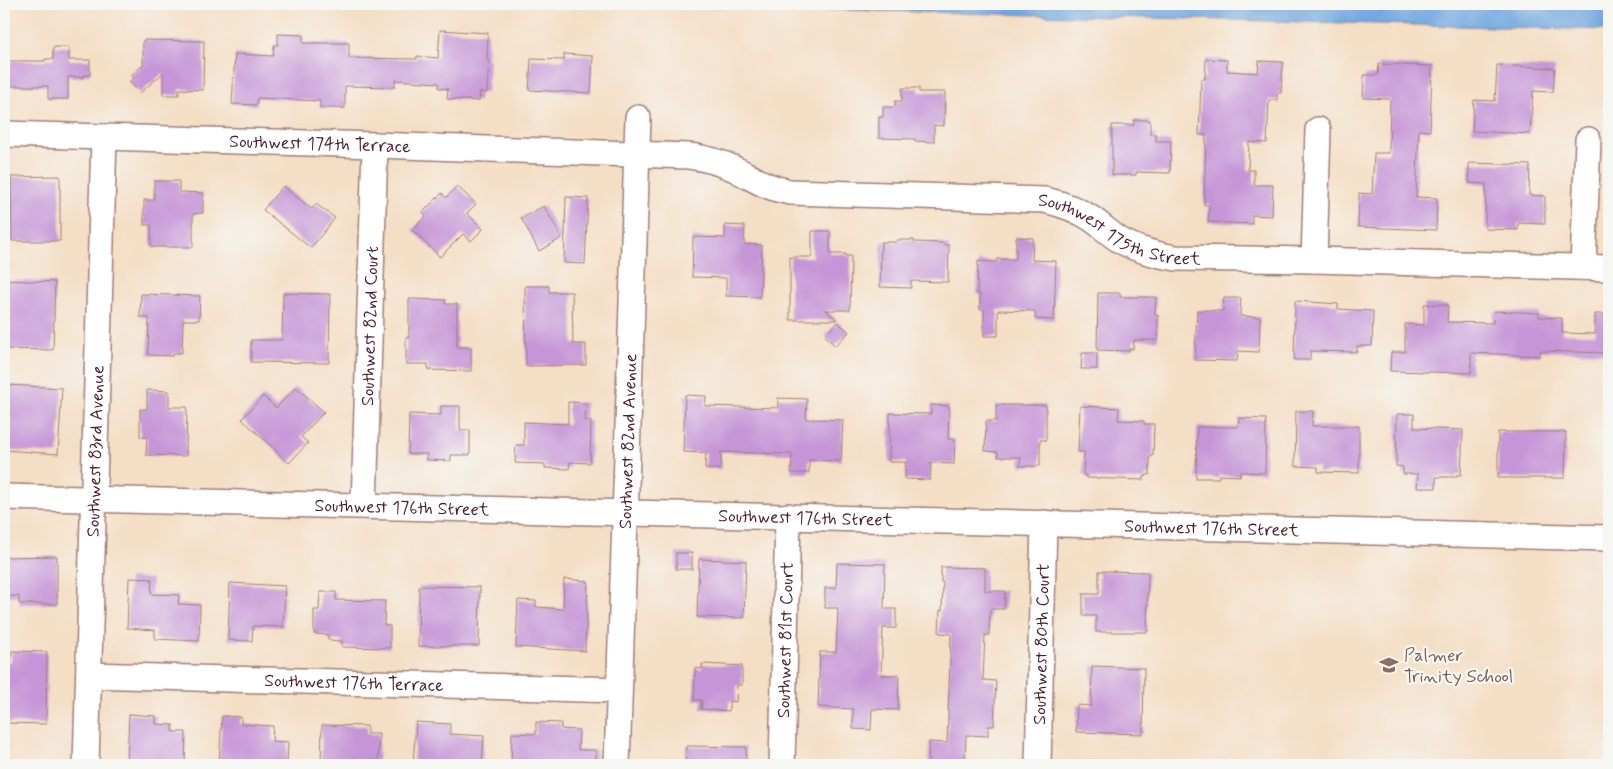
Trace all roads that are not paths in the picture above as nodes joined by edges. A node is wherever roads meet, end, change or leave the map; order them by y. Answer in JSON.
{"nodes":[{"id":1,"x":638,"y":118,"type":"dead end"},
{"id":2,"x":1318,"y":130,"type":"dead end"},
{"id":3,"x":4,"y":134,"type":"edge"},
{"id":4,"x":104,"y":137,"type":"junction"},
{"id":5,"x":1588,"y":140,"type":"dead end"},
{"id":6,"x":374,"y":145,"type":"junction"},
{"id":7,"x":637,"y":153,"type":"junction"},
{"id":8,"x":1314,"y":260,"type":"junction"},
{"id":9,"x":1583,"y":267,"type":"junction"},
{"id":10,"x":1609,"y":268,"type":"edge"},
{"id":11,"x":4,"y":497,"type":"edge"},
{"id":12,"x":94,"y":499,"type":"junction"},
{"id":13,"x":364,"y":506,"type":"junction"},
{"id":14,"x":624,"y":514,"type":"junction"},
{"id":15,"x":788,"y":516,"type":"junction"},
{"id":16,"x":1044,"y":523,"type":"junction"},
{"id":17,"x":1609,"y":538,"type":"edge"},
{"id":18,"x":89,"y":675,"type":"junction"},
{"id":19,"x":619,"y":690,"type":"junction"},
{"id":20,"x":86,"y":765,"type":"edge"},
{"id":21,"x":617,"y":765,"type":"edge"},
{"id":22,"x":782,"y":765,"type":"edge"},
{"id":23,"x":1038,"y":765,"type":"edge"}],
"edges":[{"from":1,"to":7,"type":"street","name":"Southwest 82nd Avenue"},
{"from":2,"to":8,"type":"street"},
{"from":3,"to":4,"type":"street","name":"Southwest 174th Terrace"},
{"from":4,"to":6,"type":"street","name":"Southwest 174th Terrace"},
{"from":4,"to":12,"type":"street","name":"Southwest 83rd Avenue"},
{"from":5,"to":9,"type":"street"},
{"from":6,"to":7,"type":"street","name":"Southwest 174th Terrace"},
{"from":6,"to":13,"type":"street","name":"Southwest 82nd Court"},
{"from":7,"to":8,"type":"street","name":"Southwest 175th Street"},
{"from":7,"to":14,"type":"street","name":"Southwest 82nd Avenue"},
{"from":8,"to":9,"type":"street","name":"Southwest 175th Street"},
{"from":9,"to":10,"type":"street","name":"Southwest 175th Street"},
{"from":11,"to":12,"type":"street","name":"Southwest 176th Street"},
{"from":12,"to":13,"type":"street","name":"Southwest 176th Street"},
{"from":12,"to":18,"type":"street","name":"Southwest 83rd Avenue"},
{"from":13,"to":14,"type":"street","name":"Southwest 176th Street"},
{"from":14,"to":15,"type":"street","name":"Southwest 176th Street"},
{"from":14,"to":19,"type":"street","name":"Southwest 82nd Avenue"},
{"from":15,"to":16,"type":"street","name":"Southwest 176th Street"},
{"from":15,"to":22,"type":"street","name":"Southwest 81st Court"},
{"from":16,"to":17,"type":"street","name":"Southwest 176th Street"},
{"from":16,"to":23,"type":"street","name":"Southwest 80th Court"},
{"from":18,"to":19,"type":"street","name":"Southwest 176th Terrace"},
{"from":18,"to":20,"type":"street","name":"Southwest 83rd Avenue"},
{"from":19,"to":21,"type":"street","name":"Southwest 82nd Avenue"}]}
